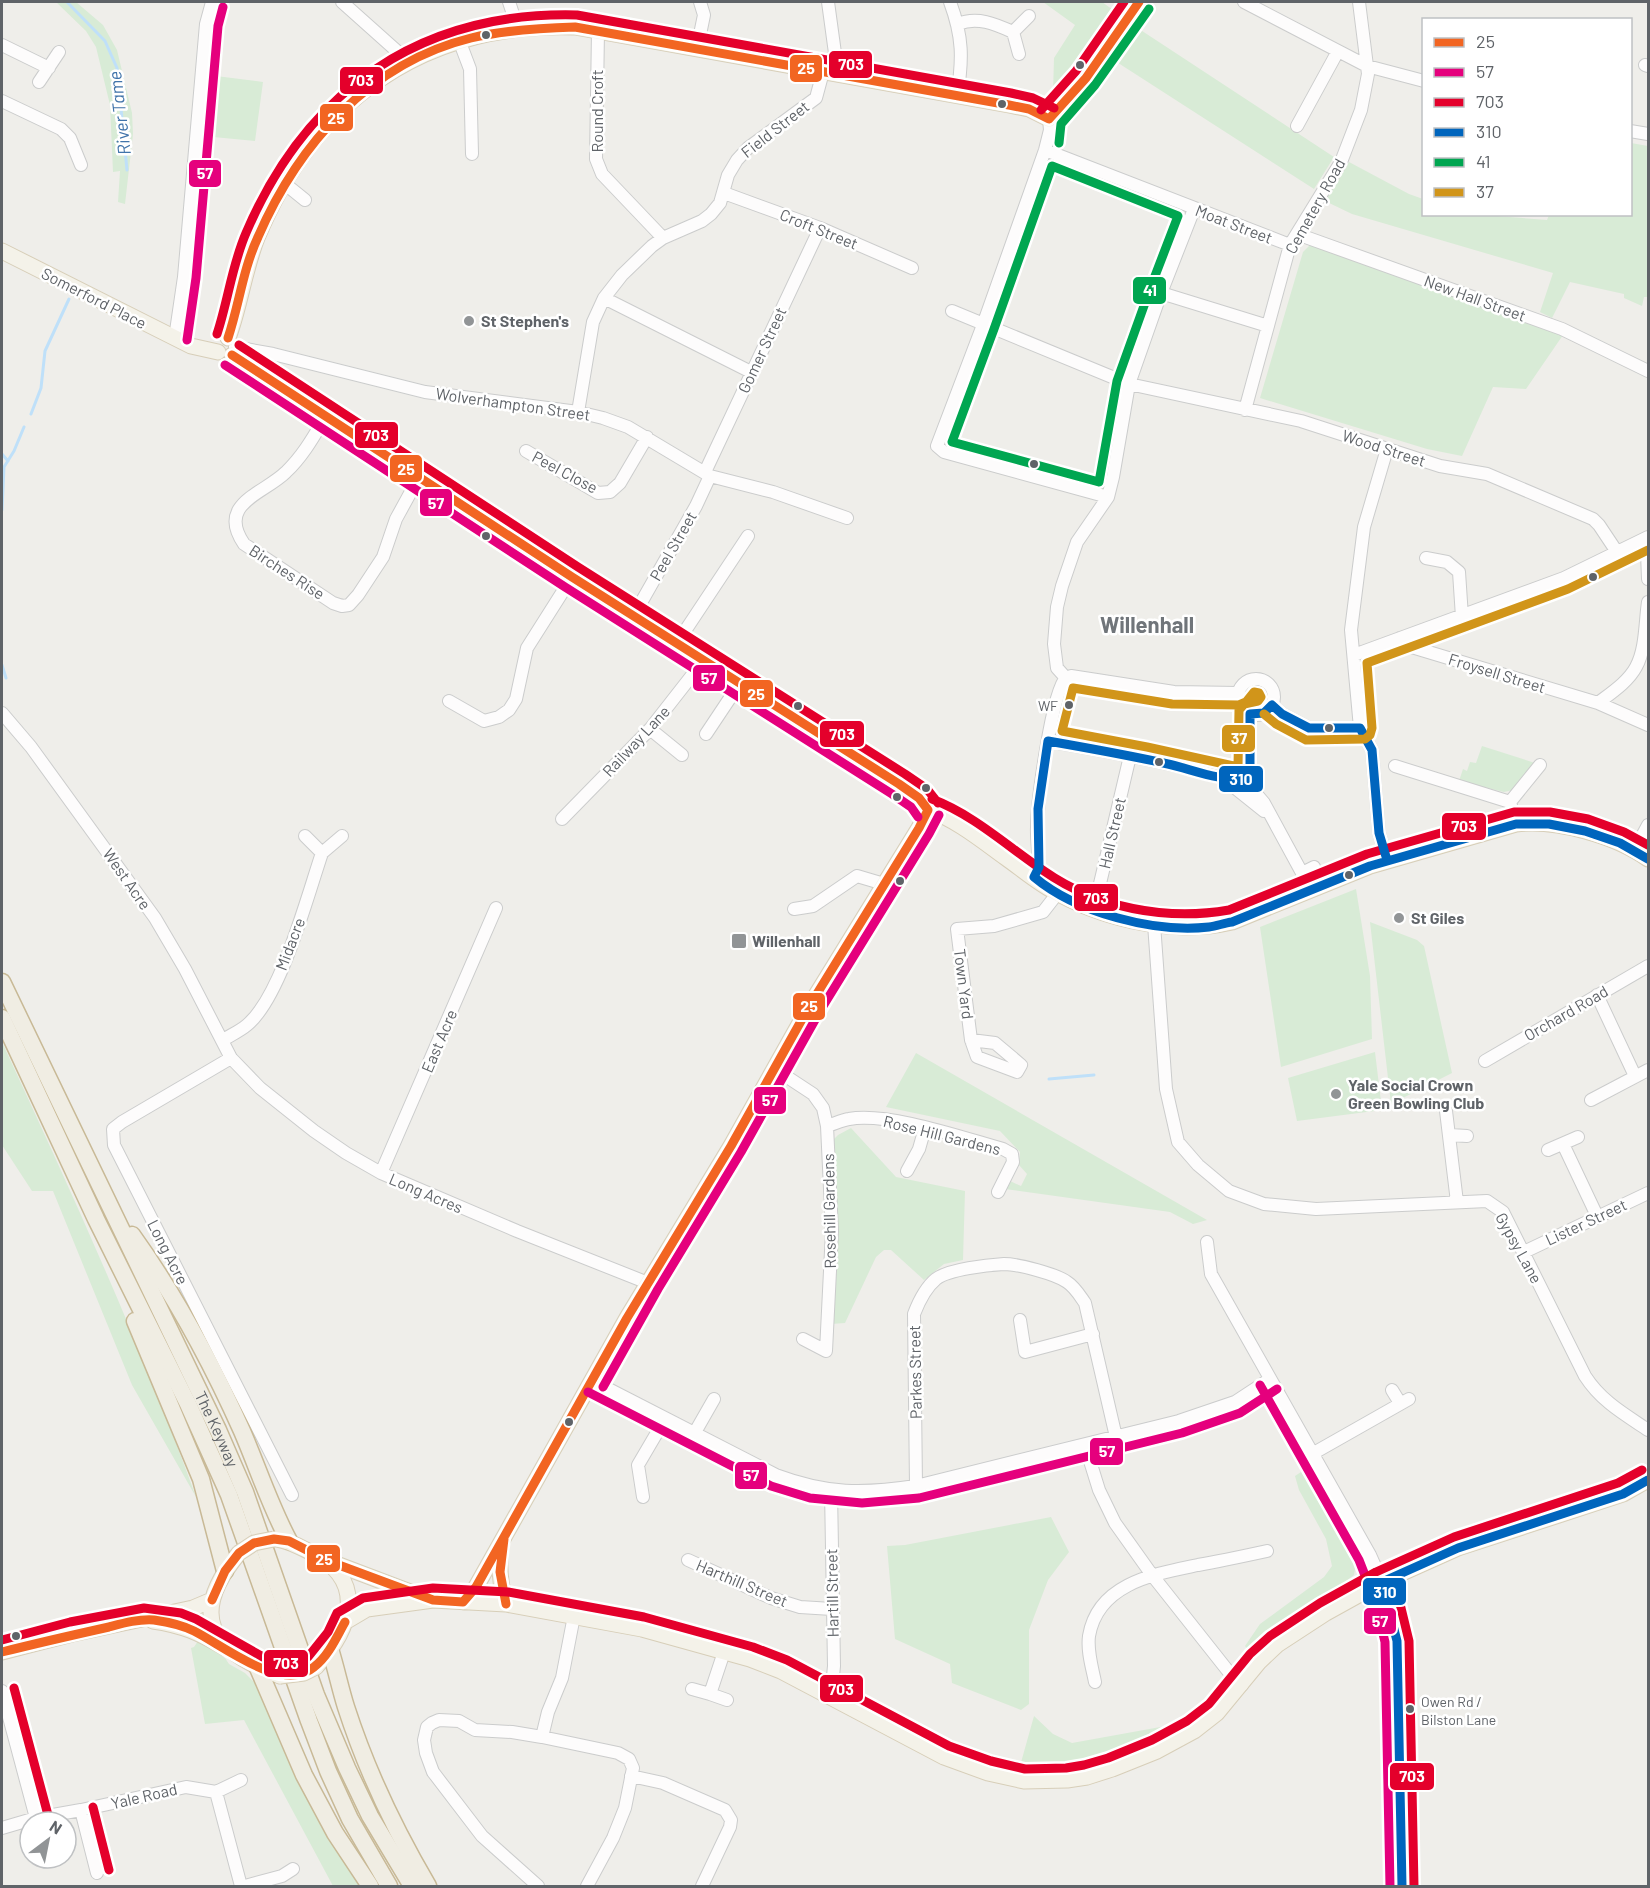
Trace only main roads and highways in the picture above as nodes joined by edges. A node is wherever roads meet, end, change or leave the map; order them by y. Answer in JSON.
{"nodes":[{"id":1,"x":1139,"y":2,"type":"edge"},
{"id":2,"x":2,"y":251,"type":"edge"},
{"id":3,"x":226,"y":347,"type":"junction"},
{"id":4,"x":928,"y":810,"type":"junction"},
{"id":5,"x":1648,"y":859,"type":"edge"},
{"id":6,"x":2,"y":982,"type":"edge"},
{"id":7,"x":2,"y":1018,"type":"edge"},
{"id":8,"x":106,"y":1198,"type":"junction"},
{"id":9,"x":96,"y":1219,"type":"junction"},
{"id":10,"x":1643,"y":1483,"type":"edge"},
{"id":11,"x":505,"y":1534,"type":"junction"},
{"id":12,"x":282,"y":1540,"type":"junction"},
{"id":13,"x":328,"y":1561,"type":"junction"},
{"id":14,"x":225,"y":1571,"type":"junction"},
{"id":15,"x":1383,"y":1582,"type":"junction"},
{"id":16,"x":212,"y":1600,"type":"junction"},
{"id":17,"x":433,"y":1600,"type":"junction"},
{"id":18,"x":463,"y":1602,"type":"junction"},
{"id":19,"x":506,"y":1604,"type":"junction"},
{"id":20,"x":144,"y":1620,"type":"junction"},
{"id":21,"x":345,"y":1622,"type":"junction"},
{"id":22,"x":330,"y":1649,"type":"junction"},
{"id":23,"x":2,"y":1652,"type":"edge"},
{"id":24,"x":230,"y":1652,"type":"junction"},
{"id":25,"x":258,"y":1668,"type":"junction"},
{"id":26,"x":370,"y":1887,"type":"edge"},
{"id":27,"x":389,"y":1887,"type":"edge"},
{"id":28,"x":412,"y":1887,"type":"edge"},
{"id":29,"x":428,"y":1887,"type":"edge"},
{"id":30,"x":1402,"y":1887,"type":"edge"}],
"edges":[{"from":1,"to":3,"type":"main road"},
{"from":2,"to":3,"type":"main road","name":"Somerford Place"},
{"from":3,"to":4,"type":"main road"},
{"from":4,"to":5,"type":"main road"},
{"from":4,"to":11,"type":"main road"},
{"from":6,"to":8,"type":"highway","name":"The Keyway"},
{"from":7,"to":9,"type":"highway","name":"The Keyway"},
{"from":8,"to":12,"type":"highway"},
{"from":8,"to":28,"type":"highway","name":"The Keyway"},
{"from":9,"to":14,"type":"highway"},
{"from":9,"to":27,"type":"highway","name":"The Keyway"},
{"from":10,"to":15,"type":"main road"},
{"from":11,"to":18,"type":"main road"},
{"from":11,"to":19,"type":"main road"},
{"from":12,"to":13,"type":"main road"},
{"from":12,"to":14,"type":"main road","bridge":true},
{"from":13,"to":17,"type":"main road"},
{"from":13,"to":21,"type":"main road"},
{"from":14,"to":16,"type":"main road"},
{"from":15,"to":19,"type":"main road"},
{"from":15,"to":30,"type":"main road"},
{"from":16,"to":20,"type":"main road"},
{"from":16,"to":24,"type":"main road"},
{"from":17,"to":18,"type":"main road"},
{"from":17,"to":21,"type":"main road"},
{"from":18,"to":19,"type":"main road"},
{"from":20,"to":23,"type":"main road"},
{"from":20,"to":24,"type":"main road"},
{"from":21,"to":22,"type":"main road"},
{"from":22,"to":25,"type":"main road","bridge":true},
{"from":22,"to":29,"type":"highway"},
{"from":24,"to":25,"type":"main road"},
{"from":25,"to":26,"type":"highway"}]}
